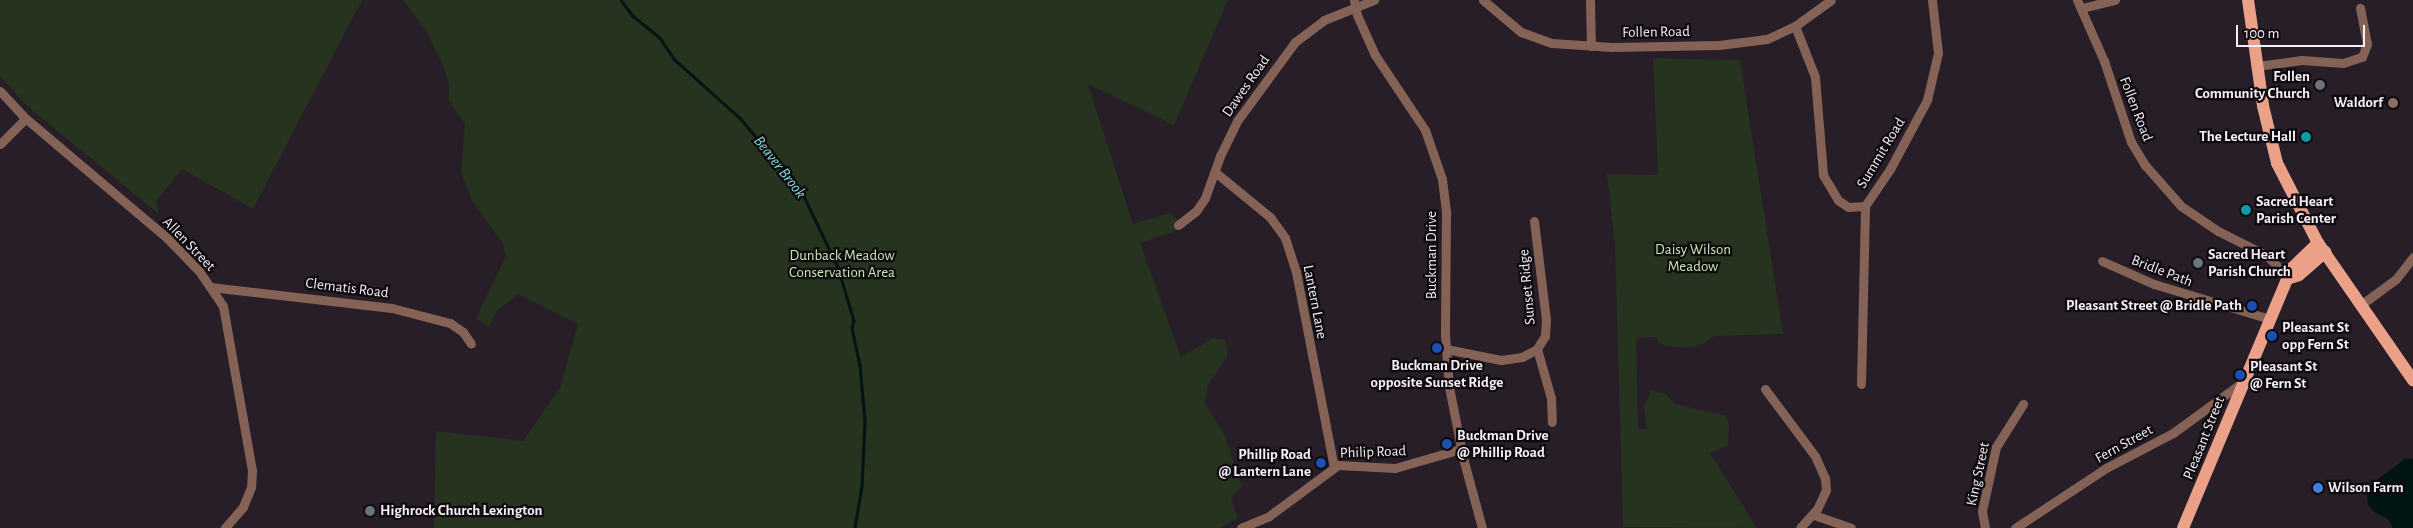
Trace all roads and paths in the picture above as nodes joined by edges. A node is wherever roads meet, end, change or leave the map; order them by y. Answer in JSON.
{"nodes":[{"id":1,"x":1374,"y":0,"type":"edge"},
{"id":2,"x":1482,"y":0,"type":"edge"},
{"id":3,"x":1590,"y":0,"type":"edge"},
{"id":4,"x":1831,"y":0,"type":"edge"},
{"id":5,"x":1932,"y":0,"type":"edge"},
{"id":6,"x":2115,"y":0,"type":"edge"},
{"id":7,"x":2248,"y":0,"type":"edge"},
{"id":8,"x":1355,"y":4,"type":"edge"},
{"id":9,"x":2079,"y":4,"type":"edge"},
{"id":10,"x":2360,"y":8,"type":"dead end"},
{"id":11,"x":1795,"y":26,"type":"junction"},
{"id":12,"x":1591,"y":46,"type":"junction"},
{"id":13,"x":2256,"y":66,"type":"junction"},
{"id":14,"x":0,"y":91,"type":"edge"},
{"id":15,"x":26,"y":118,"type":"junction"},
{"id":16,"x":0,"y":144,"type":"edge"},
{"id":17,"x":1215,"y":172,"type":"junction"},
{"id":18,"x":1865,"y":206,"type":"junction"},
{"id":19,"x":1534,"y":221,"type":"dead end"},
{"id":20,"x":1178,"y":225,"type":"dead end"},
{"id":21,"x":2321,"y":248,"type":"junction"},
{"id":22,"x":2413,"y":257,"type":"edge"},
{"id":23,"x":2102,"y":261,"type":"dead end"},
{"id":24,"x":2290,"y":278,"type":"junction"},
{"id":25,"x":210,"y":287,"type":"junction"},
{"id":26,"x":2362,"y":304,"type":"junction"},
{"id":27,"x":2270,"y":319,"type":"junction"},
{"id":28,"x":471,"y":344,"type":"dead end"},
{"id":29,"x":1537,"y":348,"type":"junction"},
{"id":30,"x":1446,"y":349,"type":"junction"},
{"id":31,"x":2413,"y":380,"type":"edge"},
{"id":32,"x":2244,"y":381,"type":"junction"},
{"id":33,"x":1861,"y":384,"type":"dead end"},
{"id":34,"x":1765,"y":389,"type":"dead end"},
{"id":35,"x":2023,"y":404,"type":"dead end"},
{"id":36,"x":1552,"y":422,"type":"dead end"},
{"id":37,"x":1461,"y":449,"type":"junction"},
{"id":38,"x":1334,"y":467,"type":"junction"},
{"id":39,"x":1814,"y":515,"type":"junction"},
{"id":40,"x":225,"y":528,"type":"edge"},
{"id":41,"x":1241,"y":528,"type":"edge"},
{"id":42,"x":1482,"y":528,"type":"edge"},
{"id":43,"x":1800,"y":528,"type":"edge"},
{"id":44,"x":1851,"y":528,"type":"edge"},
{"id":45,"x":1985,"y":528,"type":"edge"},
{"id":46,"x":2015,"y":528,"type":"edge"},
{"id":47,"x":2183,"y":528,"type":"edge"}],
"edges":[{"from":1,"to":8,"type":"street","name":"Dawes Road"},
{"from":2,"to":12,"type":"street","name":"Follen Road"},
{"from":3,"to":12,"type":"street"},
{"from":4,"to":11,"type":"street","name":"Follen Road"},
{"from":5,"to":18,"type":"street","name":"Summit Road"},
{"from":6,"to":9,"type":"street"},
{"from":7,"to":13,"type":"main road"},
{"from":8,"to":17,"type":"street","name":"Dawes Road"},
{"from":8,"to":30,"type":"street","name":"Buckman Drive"},
{"from":9,"to":24,"type":"street","name":"Follen Road"},
{"from":10,"to":13,"type":"street"},
{"from":11,"to":12,"type":"street","name":"Follen Road"},
{"from":11,"to":18,"type":"street"},
{"from":13,"to":21,"type":"main road"},
{"from":14,"to":15,"type":"street","name":"Allen Street"},
{"from":15,"to":16,"type":"street"},
{"from":15,"to":25,"type":"street","name":"Allen Street"},
{"from":17,"to":20,"type":"street","name":"Dawes Road"},
{"from":17,"to":38,"type":"street","name":"Lantern Lane"},
{"from":18,"to":33,"type":"street","name":"Summit Road"},
{"from":19,"to":29,"type":"street","name":"Sunset Ridge"},
{"from":21,"to":24,"type":"main road"},
{"from":21,"to":26,"type":"main road"},
{"from":22,"to":26,"type":"street"},
{"from":23,"to":27,"type":"street","name":"Bridle Path"},
{"from":24,"to":27,"type":"main road","name":"Pleasant Street"},
{"from":25,"to":28,"type":"street","name":"Clematis Road"},
{"from":25,"to":40,"type":"street","name":"Allen Street"},
{"from":26,"to":31,"type":"main road"},
{"from":27,"to":32,"type":"main road","name":"Pleasant Street"},
{"from":29,"to":30,"type":"street"},
{"from":29,"to":36,"type":"street"},
{"from":30,"to":37,"type":"street","name":"Buckman Drive"},
{"from":32,"to":46,"type":"street","name":"Fern Street"},
{"from":32,"to":47,"type":"main road","name":"Pleasant Street"},
{"from":34,"to":39,"type":"street"},
{"from":35,"to":45,"type":"street","name":"King Street"},
{"from":37,"to":38,"type":"street","name":"Philip Road"},
{"from":37,"to":42,"type":"street","name":"Buckman Drive"},
{"from":38,"to":41,"type":"street","name":"Philip Road"},
{"from":39,"to":43,"type":"street"},
{"from":39,"to":44,"type":"street"}]}
